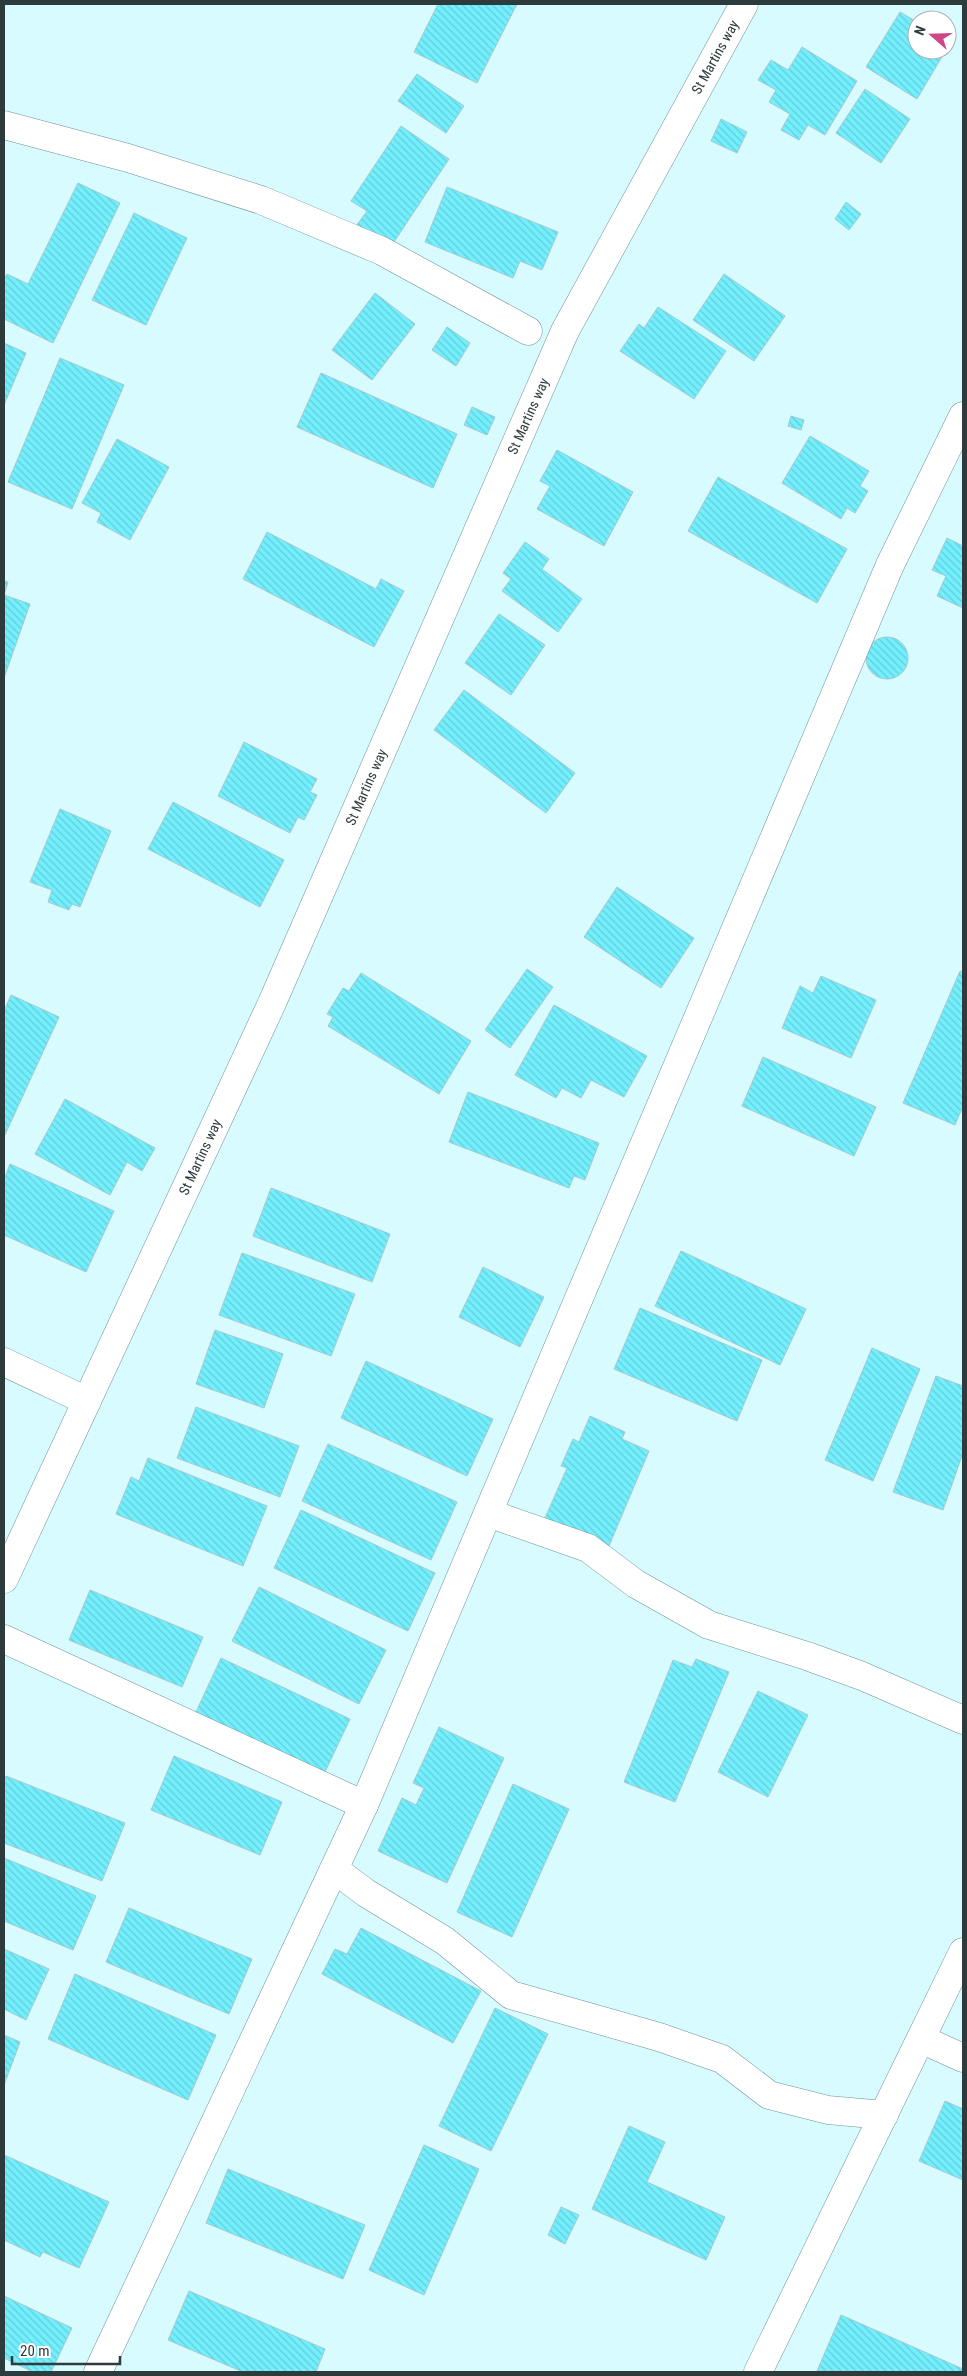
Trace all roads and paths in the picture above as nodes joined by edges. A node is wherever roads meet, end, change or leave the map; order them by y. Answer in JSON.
{"nodes":[{"id":1,"x":744,"y":4,"type":"edge"},
{"id":2,"x":4,"y":125,"type":"edge"},
{"id":3,"x":528,"y":331,"type":"dead end"},
{"id":4,"x":963,"y":416,"type":"edge"},
{"id":5,"x":4,"y":1362,"type":"edge"},
{"id":6,"x":87,"y":1401,"type":"junction"},
{"id":7,"x":488,"y":1513,"type":"junction"},
{"id":8,"x":4,"y":1579,"type":"edge"},
{"id":9,"x":4,"y":1639,"type":"edge"},
{"id":10,"x":963,"y":1720,"type":"edge"},
{"id":11,"x":364,"y":1805,"type":"junction"},
{"id":12,"x":334,"y":1869,"type":"junction"},
{"id":13,"x":963,"y":1952,"type":"edge"},
{"id":14,"x":921,"y":2039,"type":"junction"},
{"id":15,"x":963,"y":2058,"type":"edge"},
{"id":16,"x":884,"y":2115,"type":"junction"},
{"id":17,"x":98,"y":2372,"type":"edge"},
{"id":18,"x":758,"y":2372,"type":"edge"}],
"edges":[{"from":1,"to":6,"type":"street","name":"St Martins way"},
{"from":2,"to":3,"type":"street"},
{"from":4,"to":7,"type":"street"},
{"from":5,"to":6,"type":"street"},
{"from":6,"to":8,"type":"street","name":"St Martins way"},
{"from":7,"to":10,"type":"street"},
{"from":7,"to":11,"type":"street"},
{"from":9,"to":11,"type":"street"},
{"from":11,"to":12,"type":"street"},
{"from":12,"to":16,"type":"street"},
{"from":12,"to":17,"type":"street"},
{"from":13,"to":14,"type":"street"},
{"from":14,"to":15,"type":"street"},
{"from":14,"to":16,"type":"street"},
{"from":16,"to":18,"type":"street"}]}
